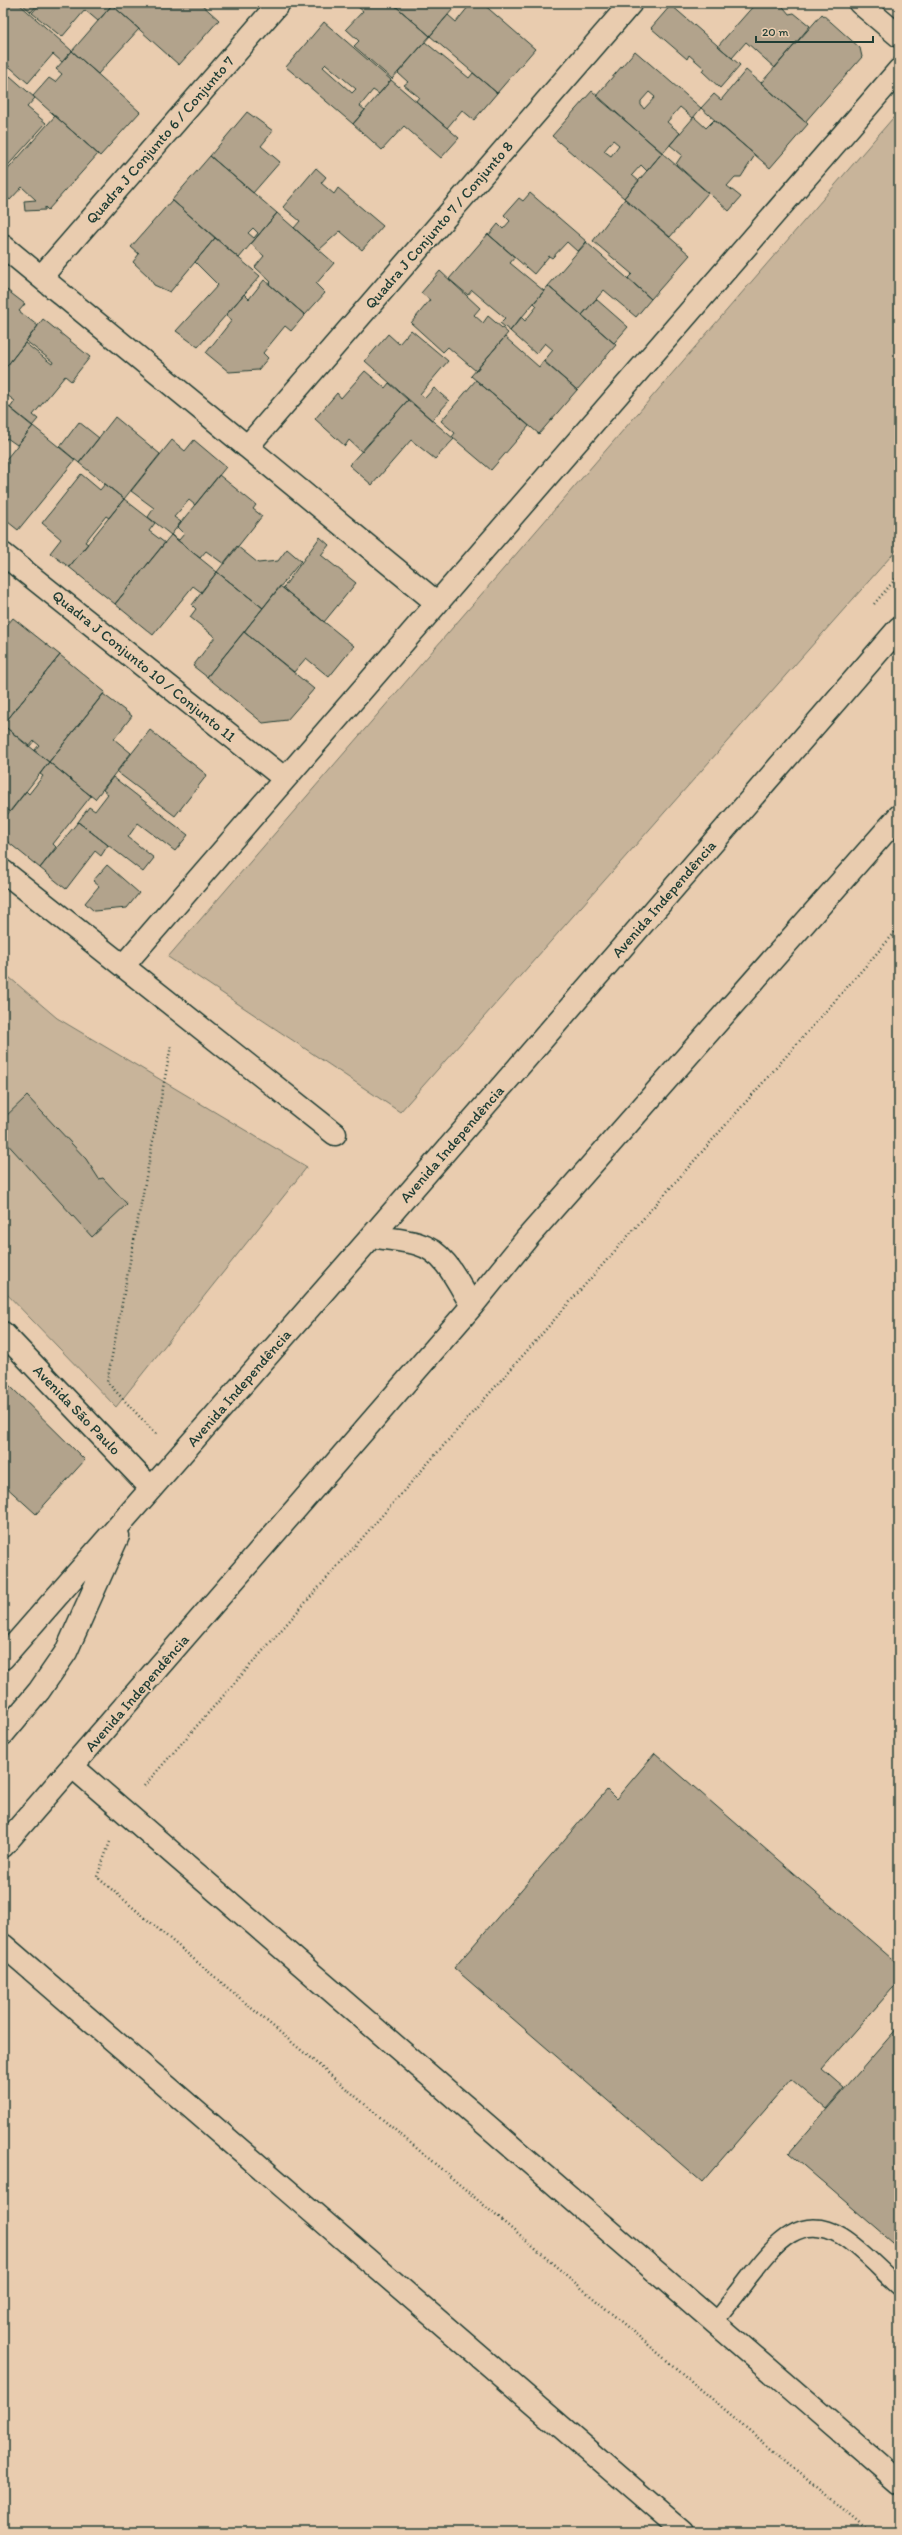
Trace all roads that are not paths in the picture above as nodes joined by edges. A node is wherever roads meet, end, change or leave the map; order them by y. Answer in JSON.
{"nodes":[{"id":1,"x":279,"y":3,"type":"edge"},
{"id":2,"x":631,"y":3,"type":"edge"},
{"id":3,"x":860,"y":3,"type":"edge"},
{"id":4,"x":899,"y":36,"type":"edge"},
{"id":5,"x":899,"y":70,"type":"edge"},
{"id":6,"x":3,"y":246,"type":"edge"},
{"id":7,"x":41,"y":277,"type":"junction"},
{"id":8,"x":247,"y":447,"type":"junction"},
{"id":9,"x":3,"y":554,"type":"edge"},
{"id":10,"x":437,"y":603,"type":"junction"},
{"id":11,"x":899,"y":628,"type":"edge"},
{"id":12,"x":285,"y":779,"type":"junction"},
{"id":13,"x":899,"y":816,"type":"edge"},
{"id":14,"x":3,"y":871,"type":"edge"},
{"id":15,"x":123,"y":966,"type":"junction"},
{"id":16,"x":335,"y":1134,"type":"dead end"},
{"id":17,"x":372,"y":1236,"type":"junction"},
{"id":18,"x":472,"y":1306,"type":"junction"},
{"id":19,"x":3,"y":1333,"type":"edge"},
{"id":20,"x":151,"y":1488,"type":"junction"},
{"id":21,"x":127,"y":1515,"type":"junction"},
{"id":22,"x":3,"y":1658,"type":"edge"},
{"id":23,"x":3,"y":1734,"type":"edge"},
{"id":24,"x":73,"y":1767,"type":"junction"},
{"id":25,"x":3,"y":1846,"type":"edge"},
{"id":26,"x":3,"y":1945,"type":"edge"},
{"id":27,"x":899,"y":2287,"type":"edge"},
{"id":28,"x":714,"y":2322,"type":"junction"},
{"id":29,"x":899,"y":2482,"type":"edge"},
{"id":30,"x":683,"y":2532,"type":"edge"}],
"edges":[{"from":1,"to":7,"type":"street","name":"Quadra J Conjunto 6 / Conjunto 7"},
{"from":2,"to":8,"type":"street","name":"Quadra J Conjunto 7 / Conjunto 8"},
{"from":3,"to":4,"type":"street"},
{"from":5,"to":10,"type":"street"},
{"from":6,"to":7,"type":"street"},
{"from":7,"to":8,"type":"street"},
{"from":8,"to":10,"type":"street"},
{"from":9,"to":12,"type":"street","name":"Quadra J Conjunto 10 / Conjunto 11"},
{"from":10,"to":12,"type":"street"},
{"from":11,"to":17,"type":"street","name":"Avenida Independência"},
{"from":12,"to":15,"type":"street"},
{"from":13,"to":18,"type":"street","name":"Avenida Independência"},
{"from":14,"to":15,"type":"street"},
{"from":15,"to":16,"type":"street"},
{"from":17,"to":18,"type":"street"},
{"from":17,"to":20,"type":"street","name":"Avenida Independência"},
{"from":18,"to":24,"type":"street","name":"Avenida Independência"},
{"from":19,"to":20,"type":"street","name":"Avenida São Paulo"},
{"from":20,"to":21,"type":"street","name":"Avenida Independência"},
{"from":21,"to":22,"type":"street","name":"Avenida Independência"},
{"from":21,"to":23,"type":"street"},
{"from":24,"to":25,"type":"street","name":"Avenida Independência"},
{"from":24,"to":28,"type":"street"},
{"from":26,"to":30,"type":"street"},
{"from":27,"to":28,"type":"lane"},
{"from":28,"to":29,"type":"street"}]}
